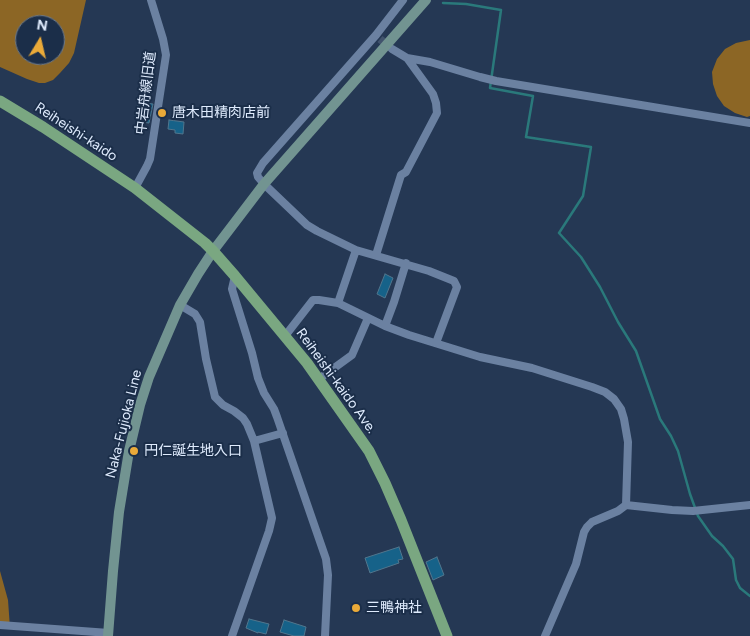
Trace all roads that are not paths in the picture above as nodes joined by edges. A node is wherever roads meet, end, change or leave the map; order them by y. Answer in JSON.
{"nodes":[{"id":1,"x":151,"y":0,"type":"edge"},
{"id":2,"x":403,"y":0,"type":"edge"},
{"id":3,"x":426,"y":0,"type":"edge"},
{"id":4,"x":392,"y":49,"type":"tunnel mouth"},
{"id":5,"x":407,"y":58,"type":"junction"},
{"id":6,"x":0,"y":101,"type":"edge"},
{"id":7,"x":750,"y":123,"type":"edge"},
{"id":8,"x":264,"y":184,"type":"junction"},
{"id":9,"x":135,"y":188,"type":"junction"},
{"id":10,"x":356,"y":250,"type":"junction"},
{"id":11,"x":214,"y":251,"type":"junction"},
{"id":12,"x":376,"y":255,"type":"junction"},
{"id":13,"x":406,"y":264,"type":"junction"},
{"id":14,"x":235,"y":276,"type":"junction"},
{"id":15,"x":338,"y":303,"type":"junction"},
{"id":16,"x":180,"y":305,"type":"junction"},
{"id":17,"x":368,"y":318,"type":"junction"},
{"id":18,"x":385,"y":326,"type":"junction"},
{"id":19,"x":285,"y":336,"type":"junction"},
{"id":20,"x":436,"y":343,"type":"junction"},
{"id":21,"x":319,"y":379,"type":"junction"},
{"id":22,"x":283,"y":432,"type":"junction"},
{"id":23,"x":254,"y":441,"type":"junction"},
{"id":24,"x":626,"y":504,"type":"junction"},
{"id":25,"x":750,"y":505,"type":"edge"},
{"id":26,"x":0,"y":625,"type":"edge"},
{"id":27,"x":109,"y":634,"type":"edge"},
{"id":28,"x":232,"y":636,"type":"edge"},
{"id":29,"x":324,"y":636,"type":"edge"},
{"id":30,"x":447,"y":636,"type":"edge"},
{"id":31,"x":546,"y":636,"type":"edge"}],
"edges":[{"from":1,"to":9,"type":"street","name":"中岩舟線旧道"},
{"from":2,"to":8,"type":"street"},
{"from":3,"to":8,"type":"main road","name":"Naka-Fujioka Line"},
{"from":4,"to":5,"type":"street"},
{"from":5,"to":7,"type":"street"},
{"from":5,"to":12,"type":"street"},
{"from":6,"to":9,"type":"main road","name":"Reiheishi-kaido"},
{"from":8,"to":10,"type":"street"},
{"from":8,"to":11,"type":"main road","name":"Naka-Fujioka Line"},
{"from":9,"to":11,"type":"main road","name":"Reiheishi-kaido Ave."},
{"from":10,"to":12,"type":"street"},
{"from":10,"to":15,"type":"street"},
{"from":11,"to":14,"type":"main road","name":"Reiheishi-kaido Ave."},
{"from":11,"to":16,"type":"main road","name":"Naka-Fujioka Line"},
{"from":12,"to":13,"type":"street"},
{"from":13,"to":18,"type":"street"},
{"from":13,"to":20,"type":"street"},
{"from":14,"to":19,"type":"main road","name":"Reiheishi-kaido Ave."},
{"from":14,"to":22,"type":"street"},
{"from":15,"to":17,"type":"street"},
{"from":15,"to":19,"type":"street"},
{"from":16,"to":23,"type":"street"},
{"from":16,"to":27,"type":"main road","name":"Naka-Fujioka Line"},
{"from":17,"to":18,"type":"street"},
{"from":17,"to":21,"type":"street"},
{"from":18,"to":20,"type":"street"},
{"from":19,"to":21,"type":"main road","name":"Reiheishi-kaido Ave."},
{"from":20,"to":24,"type":"street"},
{"from":21,"to":30,"type":"main road","name":"Reiheishi-kaido Ave."},
{"from":22,"to":23,"type":"street"},
{"from":22,"to":29,"type":"street"},
{"from":23,"to":28,"type":"street"},
{"from":24,"to":25,"type":"street"},
{"from":24,"to":31,"type":"street"},
{"from":26,"to":27,"type":"street"}]}
